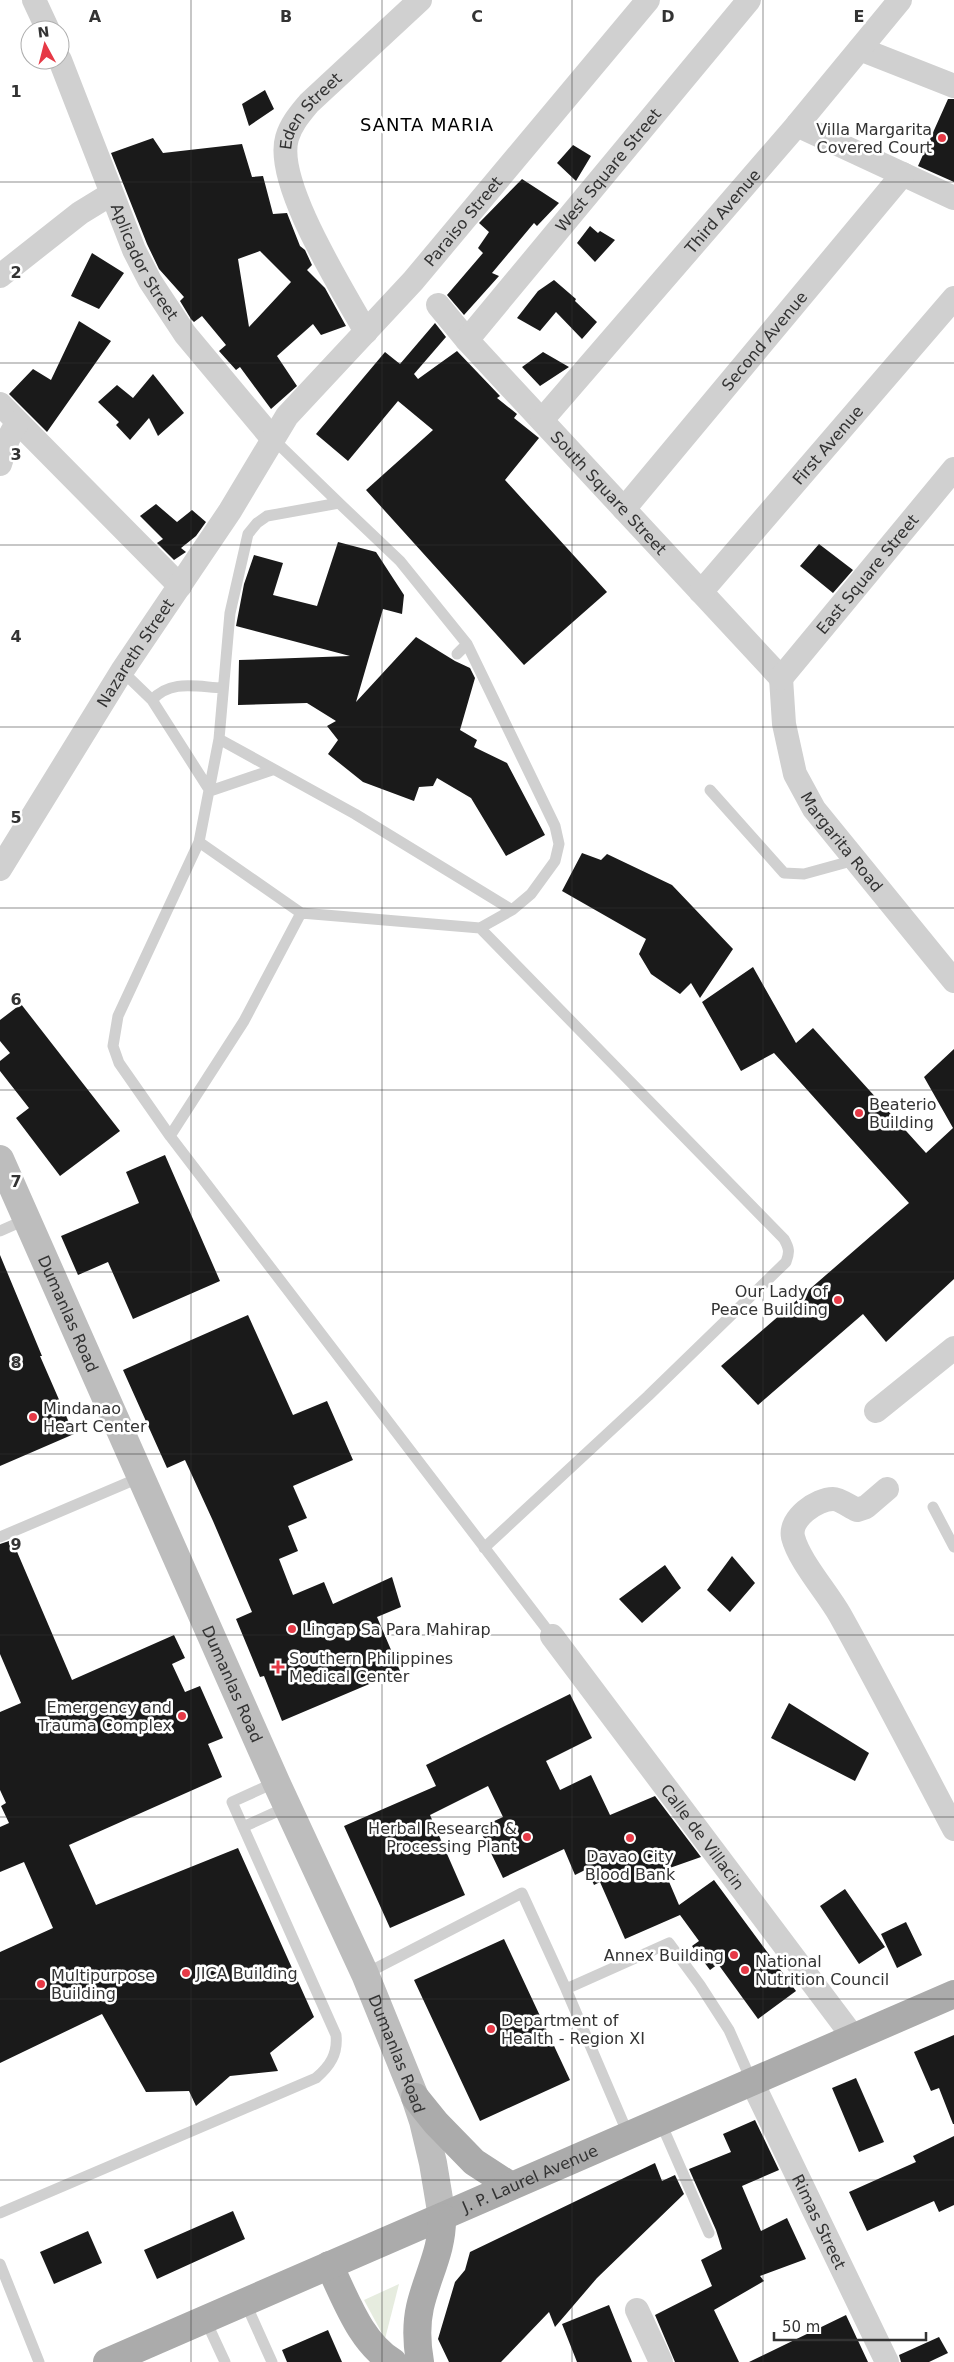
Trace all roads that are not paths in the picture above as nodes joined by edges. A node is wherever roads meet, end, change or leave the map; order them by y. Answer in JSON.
{"nodes":[{"id":1,"x":34,"y":0,"type":"edge"},
{"id":2,"x":420,"y":0,"type":"edge"},
{"id":3,"x":648,"y":0,"type":"edge"},
{"id":4,"x":748,"y":0,"type":"edge"},
{"id":5,"x":900,"y":0,"type":"edge"},
{"id":6,"x":43,"y":20,"type":"edge"},
{"id":7,"x":860,"y":49,"type":"junction"},
{"id":8,"x":64,"y":70,"type":"edge"},
{"id":9,"x":954,"y":86,"type":"edge"},
{"id":10,"x":797,"y":125,"type":"junction"},
{"id":11,"x":904,"y":174,"type":"junction"},
{"id":12,"x":111,"y":194,"type":"junction"},
{"id":13,"x":954,"y":198,"type":"edge"},
{"id":14,"x":0,"y":276,"type":"edge"},
{"id":15,"x":954,"y":298,"type":"edge"},
{"id":16,"x":438,"y":305,"type":"dead end"},
{"id":17,"x":366,"y":332,"type":"junction"},
{"id":18,"x":467,"y":340,"type":"junction"},
{"id":19,"x":0,"y":404,"type":"edge"},
{"id":20,"x":542,"y":420,"type":"junction"},
{"id":21,"x":18,"y":423,"type":"junction"},
{"id":22,"x":272,"y":438,"type":"junction"},
{"id":23,"x":0,"y":464,"type":"edge"},
{"id":24,"x":954,"y":469,"type":"edge"},
{"id":25,"x":339,"y":503,"type":"junction"},
{"id":26,"x":624,"y":509,"type":"junction"},
{"id":27,"x":180,"y":586,"type":"junction"},
{"id":28,"x":701,"y":592,"type":"junction"},
{"id":29,"x":467,"y":644,"type":"junction"},
{"id":30,"x":457,"y":654,"type":"dead end"},
{"id":31,"x":122,"y":671,"type":"junction"},
{"id":32,"x":781,"y":678,"type":"junction"},
{"id":33,"x":223,"y":688,"type":"junction"},
{"id":34,"x":152,"y":700,"type":"junction"},
{"id":35,"x":219,"y":739,"type":"junction"},
{"id":36,"x":272,"y":770,"type":"junction"},
{"id":37,"x":710,"y":790,"type":"dead end"},
{"id":38,"x":210,"y":791,"type":"junction"},
{"id":39,"x":198,"y":842,"type":"junction"},
{"id":40,"x":855,"y":860,"type":"junction"},
{"id":41,"x":0,"y":869,"type":"edge"},
{"id":42,"x":512,"y":910,"type":"junction"},
{"id":43,"x":301,"y":913,"type":"junction"},
{"id":44,"x":480,"y":928,"type":"junction"},
{"id":45,"x":954,"y":981,"type":"edge"},
{"id":46,"x":170,"y":1136,"type":"junction"},
{"id":47,"x":0,"y":1159,"type":"edge"},
{"id":48,"x":27,"y":1220,"type":"junction"},
{"id":49,"x":0,"y":1231,"type":"edge"},
{"id":50,"x":954,"y":1348,"type":"edge"},
{"id":51,"x":876,"y":1411,"type":"dead end"},
{"id":52,"x":141,"y":1476,"type":"junction"},
{"id":53,"x":887,"y":1489,"type":"dead end"},
{"id":54,"x":934,"y":1507,"type":"dead end"},
{"id":55,"x":0,"y":1537,"type":"edge"},
{"id":56,"x":954,"y":1547,"type":"edge"},
{"id":57,"x":484,"y":1548,"type":"junction"},
{"id":58,"x":552,"y":1636,"type":"joint"},
{"id":59,"x":276,"y":1782,"type":"junction"},
{"id":60,"x":287,"y":1807,"type":"junction"},
{"id":61,"x":243,"y":1827,"type":"junction"},
{"id":62,"x":954,"y":1829,"type":"edge"},
{"id":63,"x":365,"y":1974,"type":"junction"},
{"id":64,"x":566,"y":1989,"type":"junction"},
{"id":65,"x":953,"y":1998,"type":"edge"},
{"id":66,"x":854,"y":2038,"type":"junction"},
{"id":67,"x":752,"y":2082,"type":"junction"},
{"id":68,"x":415,"y":2097,"type":"junction"},
{"id":69,"x":660,"y":2121,"type":"junction"},
{"id":70,"x":628,"y":2134,"type":"junction"},
{"id":71,"x":511,"y":2186,"type":"junction"},
{"id":72,"x":0,"y":2213,"type":"edge"},
{"id":73,"x":442,"y":2217,"type":"junction"},
{"id":74,"x":709,"y":2233,"type":"dead end"},
{"id":75,"x":0,"y":2264,"type":"edge"},
{"id":76,"x":329,"y":2265,"type":"junction"},
{"id":77,"x":245,"y":2302,"type":"junction"},
{"id":78,"x":637,"y":2310,"type":"dead end"},
{"id":79,"x":205,"y":2319,"type":"junction"},
{"id":80,"x":39,"y":2362,"type":"edge"},
{"id":81,"x":107,"y":2362,"type":"edge"},
{"id":82,"x":225,"y":2362,"type":"edge"},
{"id":83,"x":272,"y":2362,"type":"edge"},
{"id":84,"x":393,"y":2362,"type":"edge"},
{"id":85,"x":420,"y":2362,"type":"edge"},
{"id":86,"x":661,"y":2362,"type":"edge"},
{"id":87,"x":887,"y":2362,"type":"edge"}],
"edges":[{"from":1,"to":6,"type":"street"},
{"from":2,"to":17,"type":"street","name":"Eden Street"},
{"from":3,"to":17,"type":"street","name":"Paraiso Street"},
{"from":4,"to":18,"type":"street","name":"West Square Street"},
{"from":5,"to":7,"type":"street","name":"Third Avenue"},
{"from":7,"to":9,"type":"street"},
{"from":7,"to":10,"type":"street","name":"Third Avenue"},
{"from":8,"to":12,"type":"street","name":"Aplicador Street"},
{"from":10,"to":11,"type":"street"},
{"from":10,"to":20,"type":"street","name":"Third Avenue"},
{"from":11,"to":13,"type":"street"},
{"from":11,"to":26,"type":"street","name":"Second Avenue"},
{"from":12,"to":14,"type":"street"},
{"from":12,"to":22,"type":"street","name":"Aplicador Street"},
{"from":15,"to":28,"type":"street","name":"First Avenue"},
{"from":16,"to":18,"type":"street","name":"South Square Street"},
{"from":17,"to":22,"type":"street","name":"Paraiso Street"},
{"from":18,"to":20,"type":"street","name":"South Square Street"},
{"from":19,"to":21,"type":"street"},
{"from":20,"to":26,"type":"street","name":"South Square Street"},
{"from":21,"to":23,"type":"street"},
{"from":21,"to":27,"type":"street"},
{"from":22,"to":25,"type":"lane"},
{"from":22,"to":27,"type":"street","name":"Nazareth Street"},
{"from":24,"to":32,"type":"street","name":"East Square Street"},
{"from":25,"to":29,"type":"lane"},
{"from":25,"to":33,"type":"lane"},
{"from":26,"to":28,"type":"street","name":"South Square Street"},
{"from":27,"to":31,"type":"street","name":"Nazareth Street"},
{"from":28,"to":32,"type":"street","name":"South Square Street"},
{"from":29,"to":30,"type":"lane"},
{"from":29,"to":42,"type":"lane"},
{"from":31,"to":34,"type":"lane"},
{"from":31,"to":41,"type":"street","name":"Nazareth Street"},
{"from":32,"to":40,"type":"street","name":"Margarita Road"},
{"from":33,"to":34,"type":"lane"},
{"from":33,"to":35,"type":"lane"},
{"from":34,"to":38,"type":"lane"},
{"from":35,"to":36,"type":"lane"},
{"from":35,"to":38,"type":"lane"},
{"from":36,"to":38,"type":"lane"},
{"from":36,"to":42,"type":"lane"},
{"from":37,"to":40,"type":"lane"},
{"from":38,"to":39,"type":"lane"},
{"from":39,"to":43,"type":"lane"},
{"from":39,"to":46,"type":"lane"},
{"from":40,"to":45,"type":"street","name":"Margarita Road"},
{"from":42,"to":44,"type":"lane"},
{"from":43,"to":44,"type":"lane"},
{"from":43,"to":46,"type":"lane"},
{"from":44,"to":57,"type":"lane"},
{"from":46,"to":57,"type":"lane"},
{"from":47,"to":48,"type":"main road","name":"Dumanlas Road"},
{"from":48,"to":49,"type":"lane"},
{"from":48,"to":52,"type":"main road","name":"Dumanlas Road"},
{"from":50,"to":51,"type":"street"},
{"from":52,"to":55,"type":"lane"},
{"from":52,"to":59,"type":"main road","name":"Dumanlas Road"},
{"from":53,"to":62,"type":"street"},
{"from":54,"to":56,"type":"lane"},
{"from":57,"to":58,"type":"lane"},
{"from":58,"to":66,"type":"street","name":"Calle de Villacin"},
{"from":59,"to":60,"type":"main road","name":"Dumanlas Road"},
{"from":59,"to":61,"type":"lane"},
{"from":60,"to":61,"type":"lane"},
{"from":60,"to":63,"type":"main road","name":"Dumanlas Road"},
{"from":61,"to":72,"type":"lane"},
{"from":63,"to":64,"type":"lane"},
{"from":63,"to":68,"type":"main road","name":"Dumanlas Road"},
{"from":64,"to":67,"type":"lane"},
{"from":64,"to":70,"type":"lane"},
{"from":65,"to":66,"type":"main road","name":"J. P. Laurel Avenue"},
{"from":66,"to":67,"type":"main road","name":"J. P. Laurel Avenue"},
{"from":67,"to":69,"type":"main road","name":"J. P. Laurel Avenue"},
{"from":67,"to":87,"type":"street","name":"Rimas Street"},
{"from":68,"to":71,"type":"main road"},
{"from":68,"to":73,"type":"main road","name":"Dumanlas Road"},
{"from":69,"to":70,"type":"main road","name":"J. P. Laurel Avenue"},
{"from":69,"to":74,"type":"lane"},
{"from":70,"to":71,"type":"main road","name":"J. P. Laurel Avenue"},
{"from":71,"to":73,"type":"main road","name":"J. P. Laurel Avenue"},
{"from":73,"to":76,"type":"main road","name":"J. P. Laurel Avenue"},
{"from":73,"to":85,"type":"main road"},
{"from":75,"to":80,"type":"lane"},
{"from":76,"to":77,"type":"main road","name":"J. P. Laurel Avenue"},
{"from":76,"to":84,"type":"main road"},
{"from":77,"to":79,"type":"main road","name":"J. P. Laurel Avenue"},
{"from":77,"to":83,"type":"lane"},
{"from":78,"to":86,"type":"street"},
{"from":79,"to":81,"type":"main road","name":"J. P. Laurel Avenue"},
{"from":79,"to":82,"type":"lane"}]}
